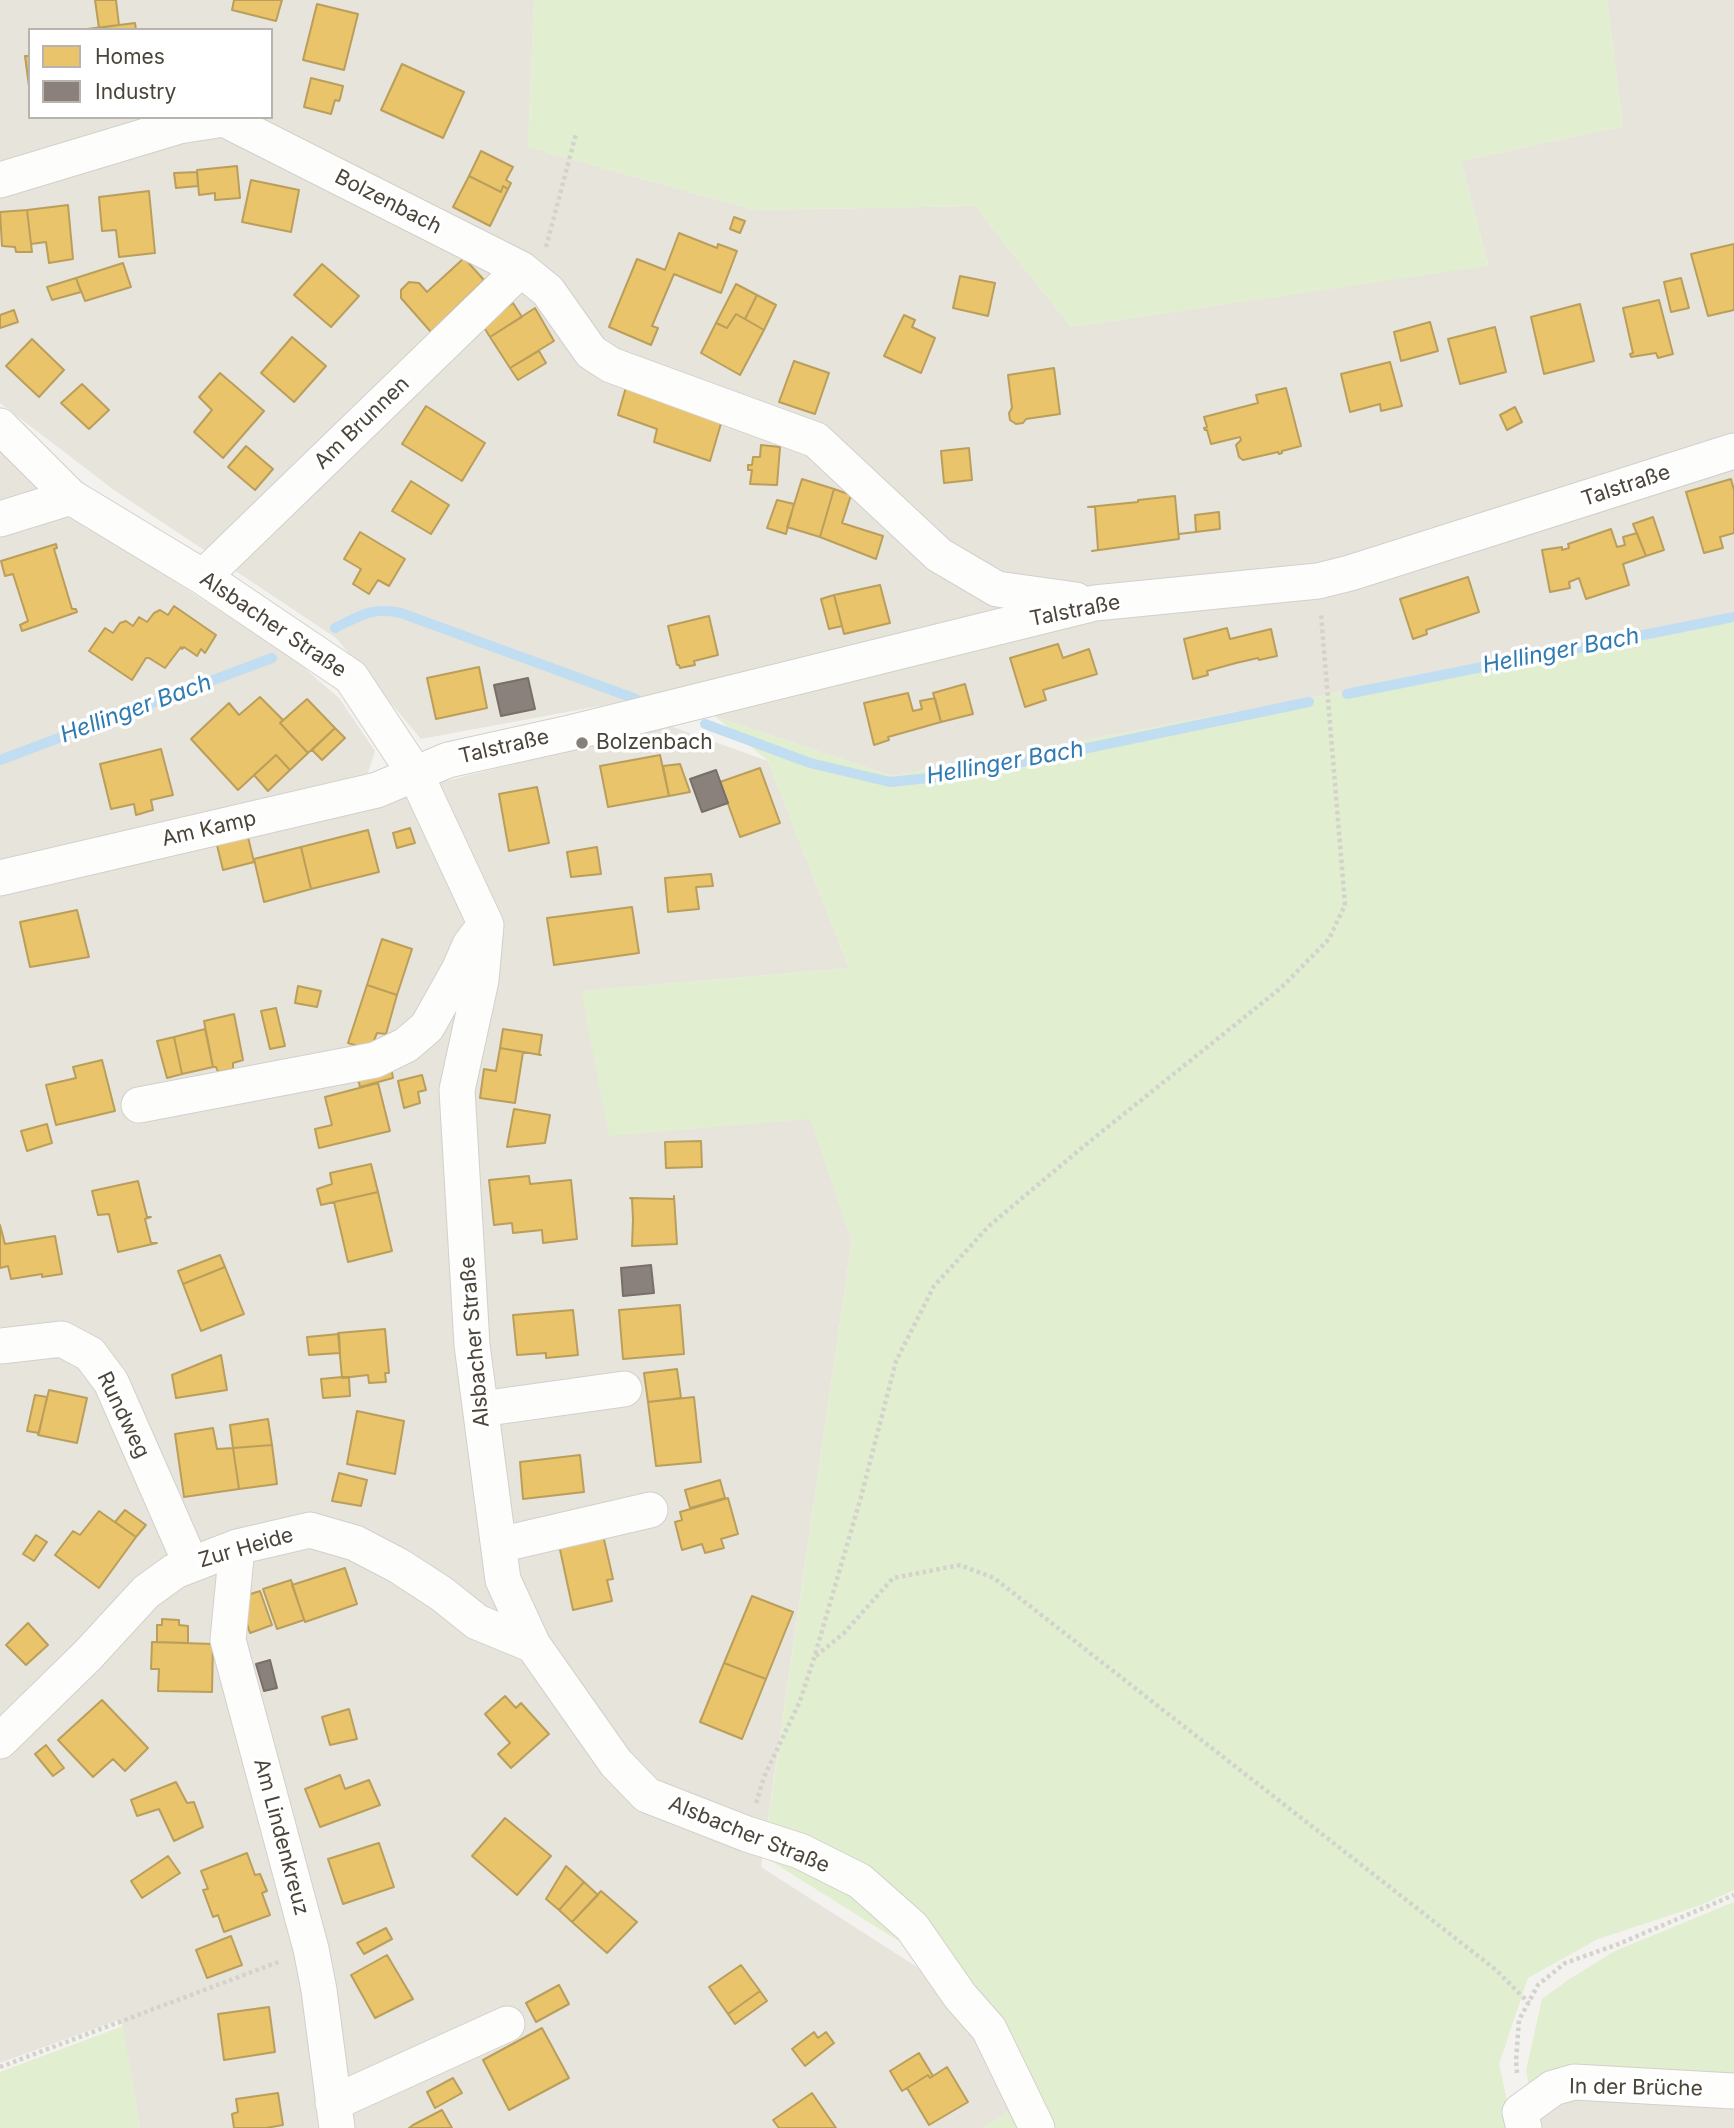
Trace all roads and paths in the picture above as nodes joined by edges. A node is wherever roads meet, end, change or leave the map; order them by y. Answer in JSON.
{"nodes":[{"id":1,"x":576,"y":134,"type":"dead end"},
{"id":2,"x":0,"y":180,"type":"edge"},
{"id":3,"x":529,"y":276,"type":"junction"},
{"id":4,"x":0,"y":426,"type":"edge"},
{"id":5,"x":1734,"y":451,"type":"edge"},
{"id":6,"x":71,"y":497,"type":"junction"},
{"id":7,"x":0,"y":519,"type":"edge"},
{"id":8,"x":203,"y":577,"type":"junction"},
{"id":9,"x":1318,"y":581,"type":"junction"},
{"id":10,"x":1095,"y":603,"type":"junction"},
{"id":11,"x":416,"y":775,"type":"junction"},
{"id":12,"x":0,"y":878,"type":"edge"},
{"id":13,"x":486,"y":925,"type":"junction"},
{"id":14,"x":139,"y":1105,"type":"dead end"},
{"id":15,"x":0,"y":1346,"type":"edge"},
{"id":16,"x":624,"y":1389,"type":"dead end"},
{"id":17,"x":481,"y":1409,"type":"junction"},
{"id":18,"x":650,"y":1510,"type":"dead end"},
{"id":19,"x":499,"y":1545,"type":"junction"},
{"id":20,"x":237,"y":1547,"type":"junction"},
{"id":21,"x":191,"y":1563,"type":"junction"},
{"id":22,"x":533,"y":1645,"type":"junction"},
{"id":23,"x":814,"y":1658,"type":"junction"},
{"id":24,"x":0,"y":1741,"type":"edge"},
{"id":25,"x":747,"y":1834,"type":"junction"},
{"id":26,"x":1734,"y":1895,"type":"edge"},
{"id":27,"x":311,"y":1949,"type":"junction"},
{"id":28,"x":1529,"y":2003,"type":"junction"},
{"id":29,"x":507,"y":2024,"type":"dead end"},
{"id":30,"x":0,"y":2067,"type":"edge"},
{"id":31,"x":1734,"y":2091,"type":"edge"},
{"id":32,"x":335,"y":2116,"type":"edge"},
{"id":33,"x":1522,"y":2120,"type":"edge"},
{"id":34,"x":1037,"y":2128,"type":"edge"}],
"edges":[{"from":1,"to":3,"type":"path"},
{"from":2,"to":3,"type":"street","name":"Bolzenbach"},
{"from":3,"to":8,"type":"street","name":"Am Brunnen"},
{"from":3,"to":10,"type":"street","name":"Bolzenbach"},
{"from":4,"to":6,"type":"street","name":"Alsbacher Straße"},
{"from":5,"to":9,"type":"street","name":"Talstraße"},
{"from":6,"to":7,"type":"street"},
{"from":6,"to":8,"type":"street","name":"Alsbacher Straße"},
{"from":8,"to":11,"type":"street","name":"Alsbacher Straße"},
{"from":9,"to":10,"type":"street","name":"Talstraße"},
{"from":9,"to":23,"type":"path"},
{"from":10,"to":11,"type":"street","name":"Talstraße"},
{"from":11,"to":12,"type":"street","name":"Am Kamp"},
{"from":11,"to":13,"type":"street","name":"Alsbacher Straße"},
{"from":13,"to":14,"type":"street"},
{"from":13,"to":17,"type":"street","name":"Alsbacher Straße"},
{"from":15,"to":21,"type":"street","name":"Rundweg"},
{"from":16,"to":17,"type":"street"},
{"from":17,"to":19,"type":"street","name":"Alsbacher Straße"},
{"from":18,"to":19,"type":"street"},
{"from":19,"to":22,"type":"street","name":"Alsbacher Straße"},
{"from":20,"to":21,"type":"street","name":"Zur Heide"},
{"from":20,"to":22,"type":"street","name":"Zur Heide"},
{"from":20,"to":27,"type":"street","name":"Am Lindenkreuz"},
{"from":21,"to":24,"type":"street","name":"Zur Heide"},
{"from":22,"to":25,"type":"street","name":"Alsbacher Straße"},
{"from":23,"to":25,"type":"path"},
{"from":23,"to":28,"type":"path"},
{"from":25,"to":34,"type":"street","name":"Alsbacher Straße"},
{"from":26,"to":28,"type":"path"},
{"from":27,"to":30,"type":"path"},
{"from":27,"to":32,"type":"street","name":"Am Lindenkreuz"},
{"from":28,"to":33,"type":"path"},
{"from":29,"to":32,"type":"street"},
{"from":31,"to":33,"type":"street","name":"In der Brüche"}]}
